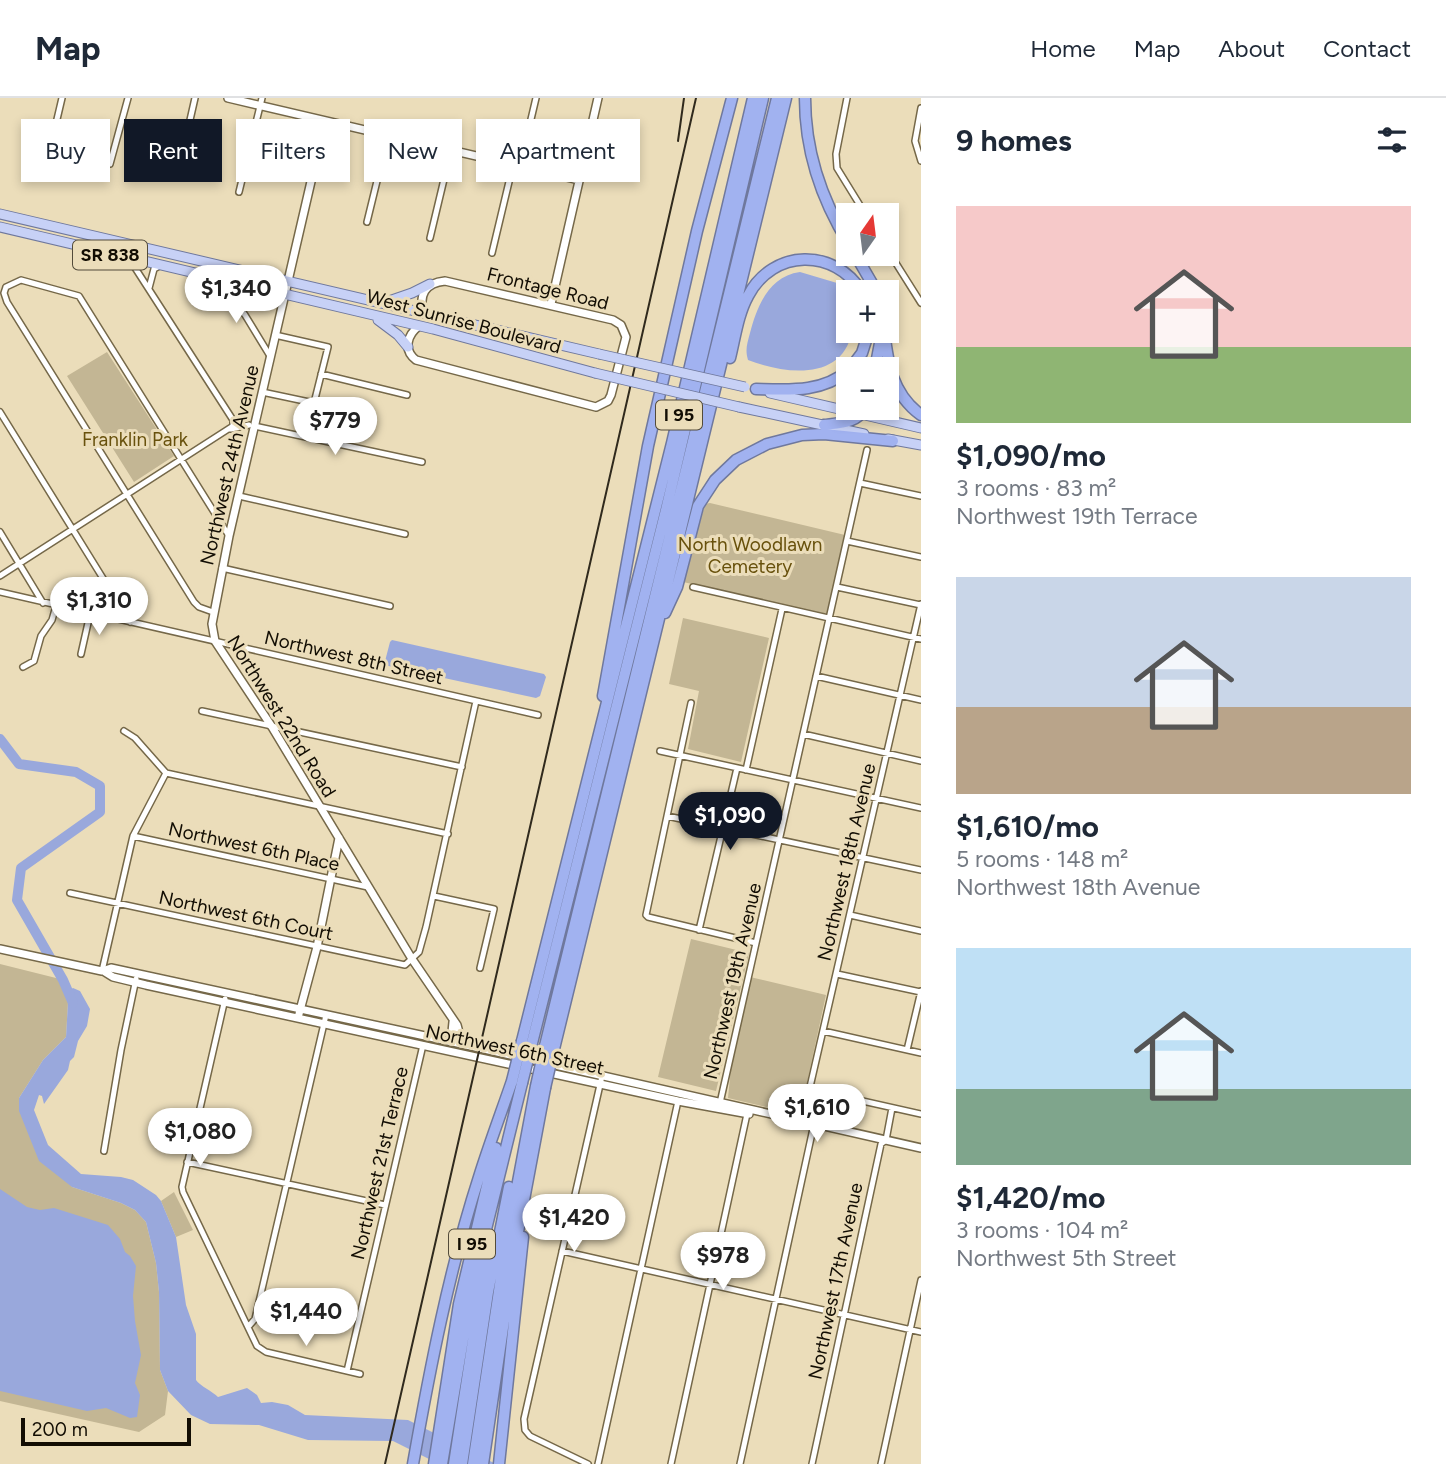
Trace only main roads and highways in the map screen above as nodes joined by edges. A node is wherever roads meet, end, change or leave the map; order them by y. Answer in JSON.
{"nodes":[{"id":1,"x":732,"y":98,"type":"edge"},
{"id":2,"x":753,"y":98,"type":"edge"},
{"id":3,"x":763,"y":98,"type":"edge"},
{"id":4,"x":777,"y":98,"type":"edge"},
{"id":5,"x":786,"y":98,"type":"edge"},
{"id":6,"x":805,"y":98,"type":"edge"},
{"id":7,"x":0,"y":214,"type":"edge"},
{"id":8,"x":836,"y":223,"type":"edge"},
{"id":9,"x":0,"y":228,"type":"edge"},
{"id":10,"x":853,"y":280,"type":"edge"},
{"id":11,"x":430,"y":284,"type":"road end"},
{"id":12,"x":381,"y":304,"type":"junction"},
{"id":13,"x":371,"y":315,"type":"junction"},
{"id":14,"x":885,"y":343,"type":"edge"},
{"id":15,"x":408,"y":347,"type":"road end"},
{"id":16,"x":666,"y":368,"type":"junction"},
{"id":17,"x":836,"y":379,"type":"edge"},
{"id":18,"x":751,"y":388,"type":"junction"},
{"id":19,"x":661,"y":389,"type":"junction"},
{"id":20,"x":836,"y":405,"type":"edge"},
{"id":21,"x":708,"y":413,"type":"junction"},
{"id":22,"x":921,"y":415,"type":"edge"},
{"id":23,"x":850,"y":420,"type":"edge"},
{"id":24,"x":894,"y":420,"type":"edge"},
{"id":25,"x":824,"y":425,"type":"junction"},
{"id":26,"x":921,"y":428,"type":"edge"},
{"id":27,"x":893,"y":441,"type":"junction"},
{"id":28,"x":921,"y":446,"type":"edge"},
{"id":29,"x":655,"y":635,"type":"junction"},
{"id":30,"x":599,"y":730,"type":"junction"},
{"id":31,"x":527,"y":1042,"type":"junction"},
{"id":32,"x":550,"y":1047,"type":"junction"},
{"id":33,"x":517,"y":1082,"type":"junction"},
{"id":34,"x":540,"y":1087,"type":"junction"},
{"id":35,"x":531,"y":1106,"type":"junction"},
{"id":36,"x":525,"y":1191,"type":"junction"},
{"id":37,"x":455,"y":1416,"type":"junction"},
{"id":38,"x":413,"y":1464,"type":"edge"},
{"id":39,"x":434,"y":1464,"type":"edge"},
{"id":40,"x":442,"y":1464,"type":"edge"},
{"id":41,"x":454,"y":1464,"type":"edge"},
{"id":42,"x":462,"y":1464,"type":"edge"},
{"id":43,"x":473,"y":1464,"type":"edge"},
{"id":44,"x":483,"y":1464,"type":"edge"},
{"id":45,"x":499,"y":1464,"type":"edge"}],
"edges":[{"from":1,"to":16,"type":"highway"},
{"from":2,"to":30,"type":"highway","number":"I 95"},
{"from":3,"to":31,"type":"highway"},
{"from":4,"to":32,"type":"highway"},
{"from":5,"to":21,"type":"highway","number":"I 95"},
{"from":6,"to":8,"type":"highway"},
{"from":7,"to":12,"type":"main road","name":"West Sunrise Boulevard","number":"SR 838"},
{"from":9,"to":13,"type":"main road","name":"West Sunrise Boulevard","number":"SR 838"},
{"from":10,"to":21,"type":"highway"},
{"from":11,"to":12,"type":"main road"},
{"from":12,"to":16,"type":"main road","name":"West Sunrise Boulevard","number":"SR 838","bridge":true},
{"from":13,"to":15,"type":"main road"},
{"from":13,"to":19,"type":"main road","name":"West Sunrise Boulevard","number":"SR 838","bridge":true},
{"from":14,"to":22,"type":"highway"},
{"from":16,"to":18,"type":"main road","name":"West Sunrise Boulevard","number":"SR 838","bridge":true},
{"from":16,"to":19,"type":"highway","bridge":true},
{"from":17,"to":18,"type":"highway"},
{"from":18,"to":20,"type":"main road","name":"West Sunrise Boulevard","number":"SR 838"},
{"from":19,"to":25,"type":"main road","name":"West Sunrise Boulevard","number":"SR 838","bridge":true},
{"from":19,"to":30,"type":"highway"},
{"from":21,"to":29,"type":"highway","number":"I 95"},
{"from":23,"to":25,"type":"highway"},
{"from":24,"to":26,"type":"main road","name":"West Sunrise Boulevard","number":"SR 838"},
{"from":25,"to":27,"type":"main road","name":"West Sunrise Boulevard","number":"SR 838"},
{"from":27,"to":28,"type":"main road","name":"West Sunrise Boulevard","number":"SR 838"},
{"from":27,"to":29,"type":"highway"},
{"from":29,"to":32,"type":"highway","number":"I 95"},
{"from":30,"to":31,"type":"highway","number":"I 95"},
{"from":31,"to":33,"type":"highway","number":"I 95","bridge":true},
{"from":32,"to":34,"type":"highway","number":"I 95","bridge":true},
{"from":33,"to":37,"type":"highway"},
{"from":33,"to":37,"type":"highway","number":"I 95"},
{"from":33,"to":38,"type":"highway"},
{"from":34,"to":35,"type":"highway"},
{"from":34,"to":36,"type":"highway","number":"I 95"},
{"from":35,"to":37,"type":"highway"},
{"from":35,"to":43,"type":"highway"},
{"from":36,"to":44,"type":"highway","number":"I 95"},
{"from":36,"to":45,"type":"highway"},
{"from":37,"to":39,"type":"highway","number":"I 95"},
{"from":37,"to":40,"type":"highway"},
{"from":37,"to":41,"type":"highway"},
{"from":37,"to":42,"type":"highway"}]}
